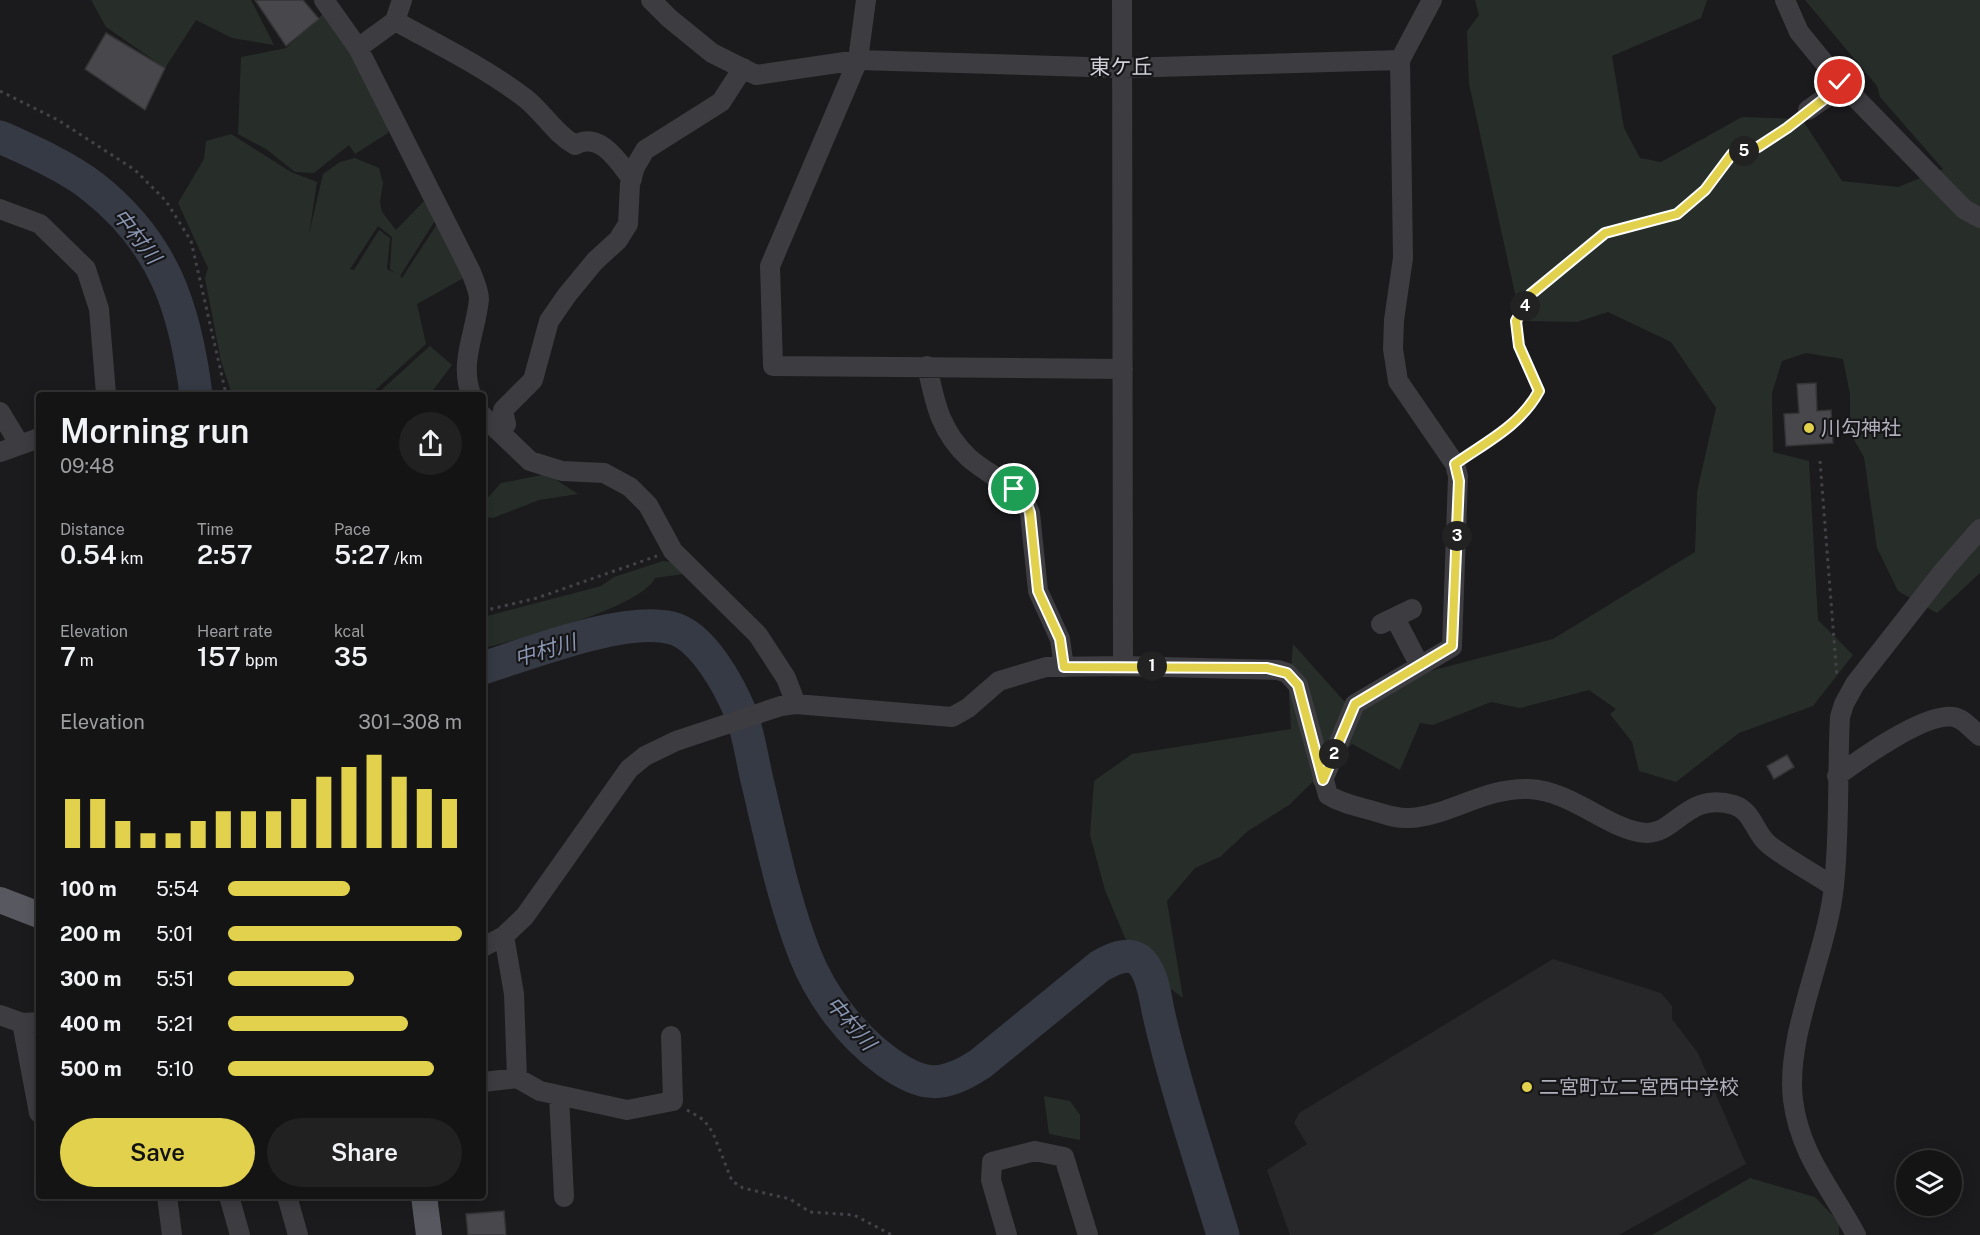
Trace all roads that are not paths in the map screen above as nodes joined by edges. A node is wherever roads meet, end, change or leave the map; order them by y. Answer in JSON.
{"nodes":[{"id":1,"x":324,"y":0,"type":"edge"},
{"id":2,"x":402,"y":0,"type":"edge"},
{"id":3,"x":651,"y":0,"type":"edge"},
{"id":4,"x":866,"y":0,"type":"edge"},
{"id":5,"x":1122,"y":0,"type":"edge"},
{"id":6,"x":1432,"y":0,"type":"edge"},
{"id":7,"x":1785,"y":0,"type":"edge"},
{"id":8,"x":394,"y":21,"type":"junction"},
{"id":9,"x":358,"y":48,"type":"junction"},
{"id":10,"x":858,"y":60,"type":"junction"},
{"id":11,"x":1400,"y":60,"type":"junction"},
{"id":12,"x":743,"y":68,"type":"junction"},
{"id":13,"x":1121,"y":68,"type":"junction"},
{"id":14,"x":1840,"y":82,"type":"junction"},
{"id":15,"x":1808,"y":110,"type":"road end"},
{"id":16,"x":632,"y":179,"type":"junction"},
{"id":17,"x":0,"y":209,"type":"edge"},
{"id":18,"x":1980,"y":218,"type":"edge"},
{"id":19,"x":927,"y":366,"type":"junction"},
{"id":20,"x":1123,"y":369,"type":"junction"},
{"id":21,"x":106,"y":392,"type":"edge"},
{"id":22,"x":470,"y":392,"type":"edge"},
{"id":23,"x":0,"y":412,"type":"edge"},
{"id":24,"x":486,"y":419,"type":"edge"},
{"id":25,"x":497,"y":430,"type":"junction"},
{"id":26,"x":36,"y":439,"type":"edge"},
{"id":27,"x":20,"y":445,"type":"junction"},
{"id":28,"x":0,"y":452,"type":"edge"},
{"id":29,"x":1980,"y":529,"type":"edge"},
{"id":30,"x":1396,"y":617,"type":"dead end"},
{"id":31,"x":1123,"y":666,"type":"junction"},
{"id":32,"x":1420,"y":666,"type":"junction"},
{"id":33,"x":1064,"y":667,"type":"junction"},
{"id":34,"x":788,"y":705,"type":"junction"},
{"id":35,"x":1980,"y":736,"type":"edge"},
{"id":36,"x":1837,"y":776,"type":"junction"},
{"id":37,"x":1323,"y":780,"type":"junction"},
{"id":38,"x":1834,"y":887,"type":"junction"},
{"id":39,"x":0,"y":900,"type":"edge"},
{"id":40,"x":36,"y":914,"type":"edge"},
{"id":41,"x":504,"y":936,"type":"junction"},
{"id":42,"x":486,"y":945,"type":"edge"},
{"id":43,"x":0,"y":1015,"type":"edge"},
{"id":44,"x":30,"y":1022,"type":"edge"},
{"id":45,"x":671,"y":1036,"type":"dead end"},
{"id":46,"x":517,"y":1078,"type":"junction"},
{"id":47,"x":486,"y":1082,"type":"edge"},
{"id":48,"x":36,"y":1083,"type":"edge"},
{"id":49,"x":560,"y":1096,"type":"junction"},
{"id":50,"x":564,"y":1197,"type":"dead end"},
{"id":51,"x":167,"y":1199,"type":"edge"},
{"id":52,"x":230,"y":1199,"type":"edge"},
{"id":53,"x":288,"y":1199,"type":"edge"},
{"id":54,"x":424,"y":1199,"type":"edge"},
{"id":55,"x":172,"y":1235,"type":"edge"},
{"id":56,"x":240,"y":1235,"type":"edge"},
{"id":57,"x":298,"y":1235,"type":"edge"},
{"id":58,"x":429,"y":1235,"type":"edge"},
{"id":59,"x":1007,"y":1235,"type":"edge"},
{"id":60,"x":1088,"y":1235,"type":"edge"},
{"id":61,"x":1856,"y":1235,"type":"edge"}],
"edges":[{"from":1,"to":9,"type":"street"},
{"from":2,"to":8,"type":"street"},
{"from":3,"to":12,"type":"street"},
{"from":4,"to":10,"type":"street"},
{"from":5,"to":13,"type":"street"},
{"from":6,"to":11,"type":"street"},
{"from":7,"to":14,"type":"street"},
{"from":8,"to":9,"type":"street"},
{"from":8,"to":16,"type":"street"},
{"from":9,"to":22,"type":"street"},
{"from":10,"to":12,"type":"street"},
{"from":10,"to":13,"type":"street"},
{"from":10,"to":19,"type":"street"},
{"from":11,"to":13,"type":"street"},
{"from":11,"to":32,"type":"street"},
{"from":12,"to":16,"type":"street"},
{"from":13,"to":20,"type":"street"},
{"from":14,"to":15,"type":"street"},
{"from":14,"to":18,"type":"street"},
{"from":16,"to":25,"type":"street"},
{"from":17,"to":21,"type":"street"},
{"from":19,"to":20,"type":"street"},
{"from":19,"to":33,"type":"street"},
{"from":20,"to":31,"type":"street"},
{"from":23,"to":27,"type":"street"},
{"from":24,"to":25,"type":"street"},
{"from":25,"to":34,"type":"street"},
{"from":26,"to":27,"type":"street"},
{"from":27,"to":28,"type":"street"},
{"from":29,"to":36,"type":"street"},
{"from":30,"to":32,"type":"street"},
{"from":31,"to":33,"type":"street"},
{"from":31,"to":37,"type":"street"},
{"from":32,"to":37,"type":"street"},
{"from":33,"to":34,"type":"street"},
{"from":34,"to":41,"type":"street"},
{"from":35,"to":36,"type":"street"},
{"from":36,"to":38,"type":"street"},
{"from":37,"to":38,"type":"street"},
{"from":38,"to":61,"type":"street"},
{"from":39,"to":40,"type":"main road"},
{"from":41,"to":42,"type":"street"},
{"from":41,"to":46,"type":"street"},
{"from":43,"to":44,"type":"street"},
{"from":44,"to":48,"type":"street"},
{"from":45,"to":49,"type":"street"},
{"from":46,"to":47,"type":"street"},
{"from":46,"to":49,"type":"street"},
{"from":49,"to":50,"type":"street"},
{"from":51,"to":55,"type":"street"},
{"from":52,"to":56,"type":"street"},
{"from":53,"to":57,"type":"street"},
{"from":54,"to":58,"type":"main road"},
{"from":59,"to":60,"type":"street"}]}
